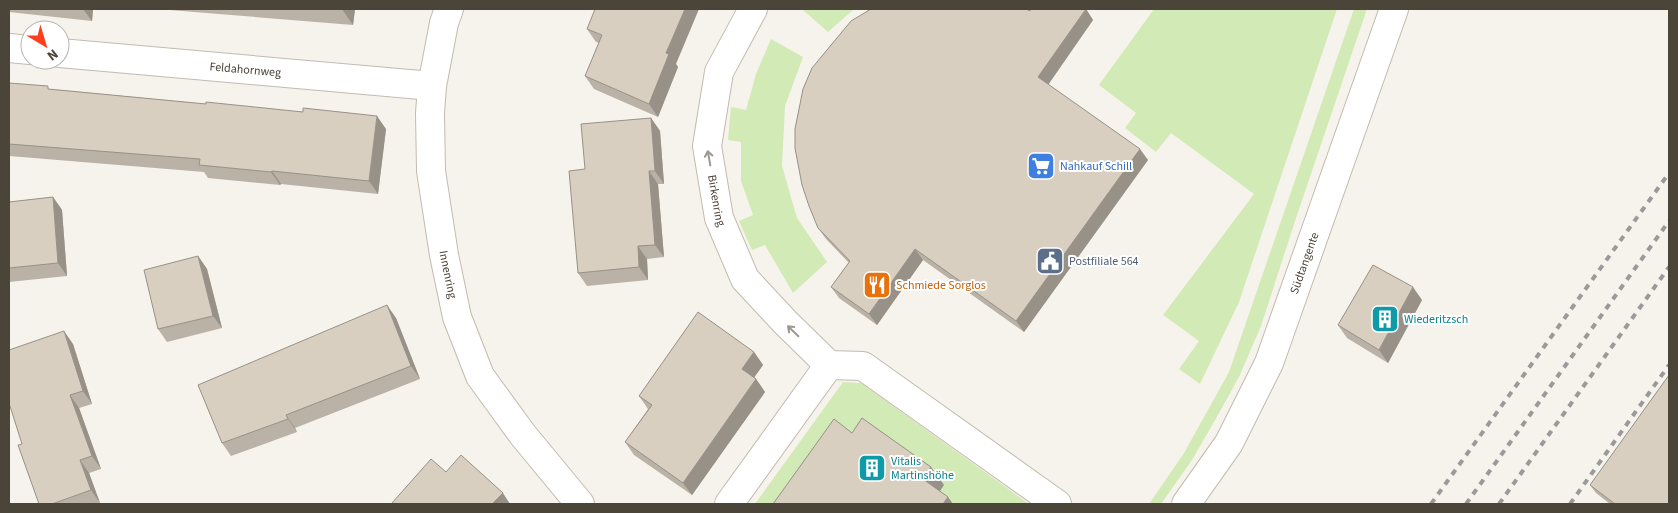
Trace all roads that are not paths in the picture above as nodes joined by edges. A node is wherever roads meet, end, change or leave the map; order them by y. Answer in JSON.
{"nodes":[{"id":1,"x":449,"y":9,"type":"edge"},
{"id":2,"x":753,"y":9,"type":"edge"},
{"id":3,"x":1394,"y":9,"type":"edge"},
{"id":4,"x":70,"y":54,"type":"edge"},
{"id":5,"x":432,"y":86,"type":"junction"},
{"id":6,"x":829,"y":365,"type":"junction"},
{"id":7,"x":580,"y":504,"type":"edge"},
{"id":8,"x":729,"y":504,"type":"edge"},
{"id":9,"x":1057,"y":504,"type":"edge"},
{"id":10,"x":1186,"y":504,"type":"edge"}],
"edges":[{"from":1,"to":5,"type":"street","name":"Innenring"},
{"from":6,"to":2,"type":"street","name":"Birkenring","one_way":true},
{"from":3,"to":10,"type":"street","name":"Südtangente"},
{"from":4,"to":5,"type":"street","name":"Feldahornweg"},
{"from":5,"to":7,"type":"street","name":"Innenring"},
{"from":6,"to":8,"type":"street"},
{"from":6,"to":9,"type":"street"}]}
